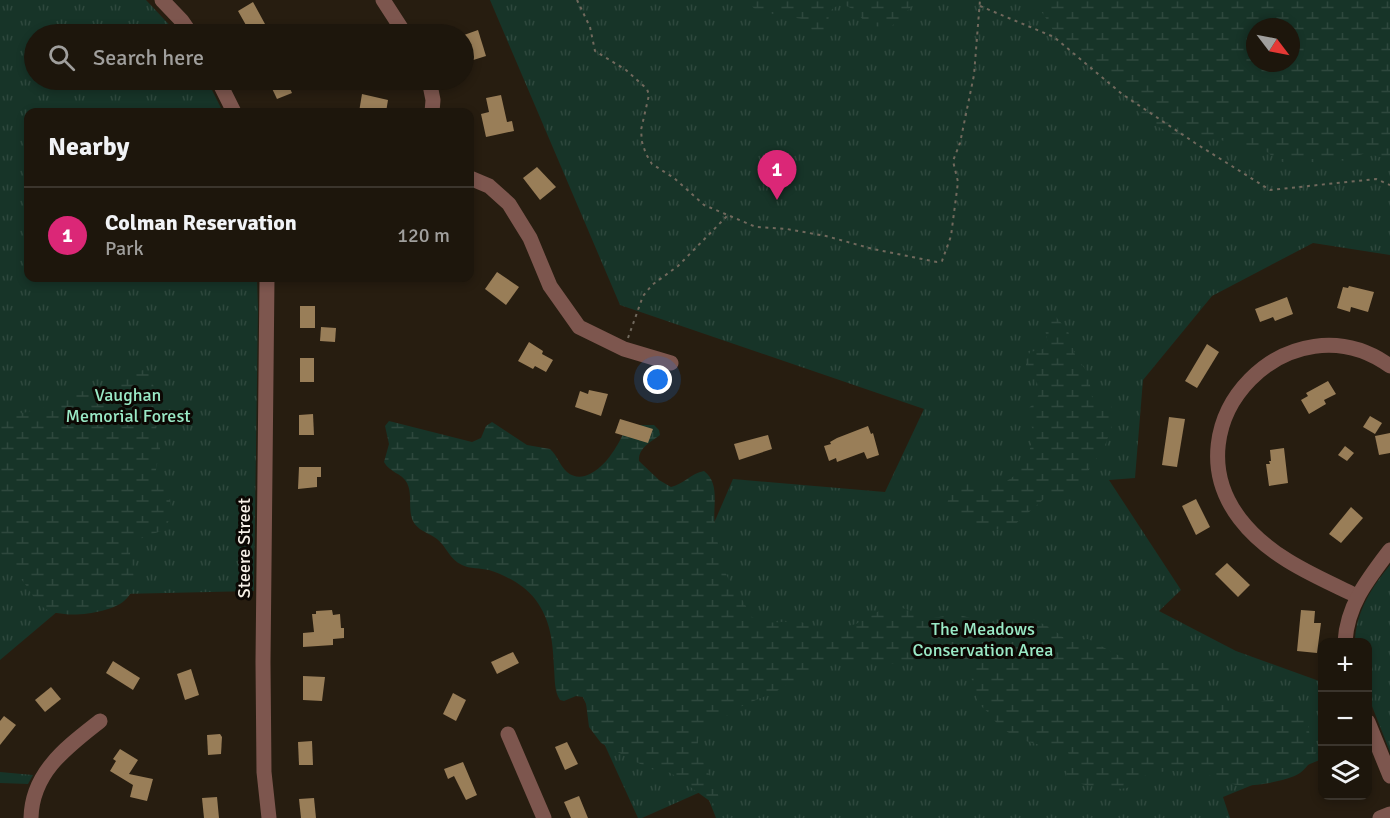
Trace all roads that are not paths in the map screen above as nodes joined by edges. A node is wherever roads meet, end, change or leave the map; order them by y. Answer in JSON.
{"nodes":[{"id":1,"x":162,"y":0,"type":"edge"},
{"id":2,"x":383,"y":0,"type":"edge"},
{"id":3,"x":184,"y":24,"type":"edge"},
{"id":4,"x":399,"y":24,"type":"edge"},
{"id":5,"x":223,"y":90,"type":"edge"},
{"id":6,"x":431,"y":90,"type":"edge"},
{"id":7,"x":232,"y":108,"type":"edge"},
{"id":8,"x":432,"y":108,"type":"edge"},
{"id":9,"x":474,"y":180,"type":"edge"},
{"id":10,"x":267,"y":282,"type":"edge"},
{"id":11,"x":671,"y":363,"type":"dead end"},
{"id":12,"x":1390,"y":366,"type":"edge"},
{"id":13,"x":1390,"y":550,"type":"edge"},
{"id":14,"x":1357,"y":596,"type":"junction"},
{"id":15,"x":1346,"y":638,"type":"edge"},
{"id":16,"x":100,"y":721,"type":"dead end"},
{"id":17,"x":1372,"y":732,"type":"edge"},
{"id":18,"x":508,"y":734,"type":"dead end"},
{"id":19,"x":1390,"y":777,"type":"edge"},
{"id":20,"x":1390,"y":814,"type":"edge"},
{"id":21,"x":31,"y":818,"type":"edge"},
{"id":22,"x":269,"y":818,"type":"edge"},
{"id":23,"x":544,"y":818,"type":"edge"},
{"id":24,"x":1380,"y":818,"type":"edge"}],
"edges":[{"from":1,"to":3,"type":"street"},
{"from":2,"to":4,"type":"street"},
{"from":5,"to":7,"type":"street"},
{"from":6,"to":8,"type":"street"},
{"from":9,"to":11,"type":"street"},
{"from":10,"to":22,"type":"street","name":"Steere Street"},
{"from":12,"to":14,"type":"street"},
{"from":13,"to":14,"type":"street"},
{"from":14,"to":15,"type":"street"},
{"from":16,"to":21,"type":"street"},
{"from":17,"to":19,"type":"street"},
{"from":18,"to":23,"type":"street"},
{"from":20,"to":24,"type":"street"}]}
